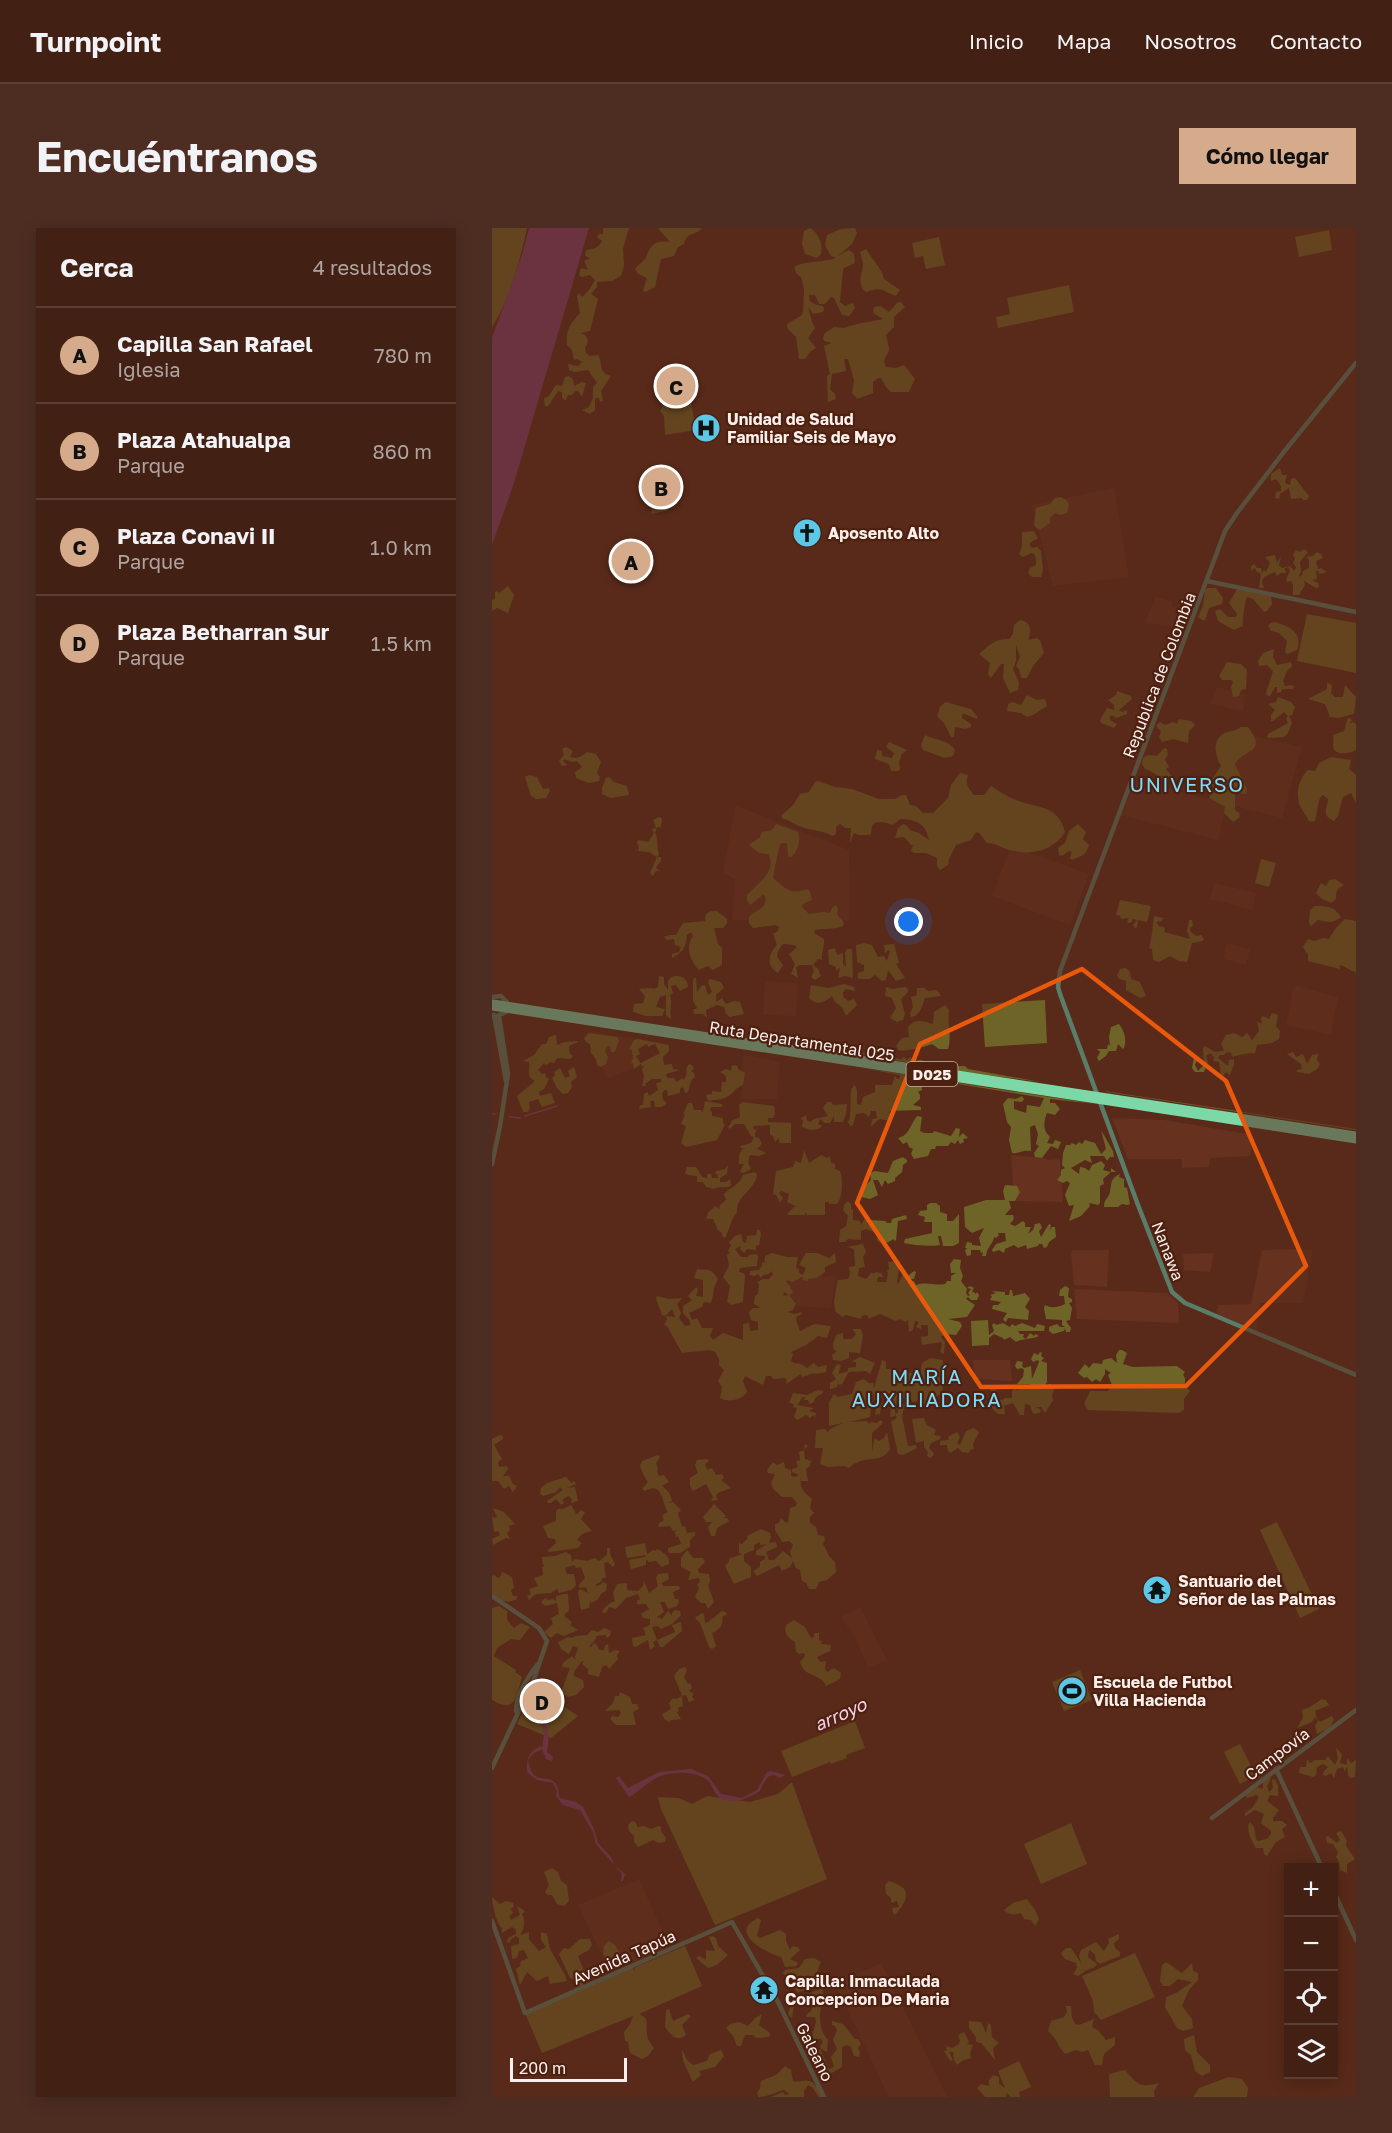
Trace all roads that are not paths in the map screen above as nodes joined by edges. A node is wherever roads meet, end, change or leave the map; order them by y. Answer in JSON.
{"nodes":[{"id":1,"x":1356,"y":363,"type":"edge"},
{"id":2,"x":1207,"y":581,"type":"junction"},
{"id":3,"x":1356,"y":612,"type":"edge"},
{"id":4,"x":492,"y":997,"type":"edge"},
{"id":5,"x":492,"y":1003,"type":"edge"},
{"id":6,"x":492,"y":1007,"type":"edge"},
{"id":7,"x":508,"y":1007,"type":"junction"},
{"id":8,"x":495,"y":1015,"type":"edge"},
{"id":9,"x":680,"y":1036,"type":"junction"},
{"id":10,"x":685,"y":1045,"type":"dead end"},
{"id":11,"x":854,"y":1059,"type":"junction"},
{"id":12,"x":1099,"y":1097,"type":"junction"},
{"id":13,"x":1356,"y":1135,"type":"edge"},
{"id":14,"x":1356,"y":1140,"type":"edge"},
{"id":15,"x":492,"y":1164,"type":"edge"},
{"id":16,"x":1356,"y":1375,"type":"edge"},
{"id":17,"x":492,"y":1597,"type":"edge"},
{"id":18,"x":1356,"y":1710,"type":"edge"},
{"id":19,"x":492,"y":1768,"type":"edge"},
{"id":20,"x":1276,"y":1770,"type":"junction"},
{"id":21,"x":1212,"y":1818,"type":"dead end"},
{"id":22,"x":1320,"y":1863,"type":"edge"},
{"id":23,"x":1338,"y":1901,"type":"edge"},
{"id":24,"x":492,"y":1921,"type":"edge"},
{"id":25,"x":732,"y":1922,"type":"joint"},
{"id":26,"x":1356,"y":1940,"type":"edge"},
{"id":27,"x":824,"y":2097,"type":"edge"}],
"edges":[{"from":1,"to":2,"type":"street","name":"Republica de Colombia"},
{"from":2,"to":3,"type":"street"},
{"from":2,"to":12,"type":"street","name":"Republica de Colombia"},
{"from":4,"to":7,"type":"street"},
{"from":5,"to":7,"type":"highway","name":"Ruta Departamental 025","number":"D025"},
{"from":6,"to":7,"type":"highway","name":"Ruta Departamental 025","number":"D025"},
{"from":7,"to":8,"type":"street"},
{"from":7,"to":9,"type":"highway","name":"Ruta Departamental 025","number":"D025"},
{"from":7,"to":11,"type":"highway","name":"Ruta Departamental 025","number":"D025"},
{"from":8,"to":15,"type":"street"},
{"from":9,"to":10,"type":"highway"},
{"from":9,"to":11,"type":"highway","name":"Ruta Departamental 025","number":"D025"},
{"from":11,"to":12,"type":"highway","name":"Ruta Departamental 025","number":"D025"},
{"from":11,"to":12,"type":"highway","name":"Ruta Departamental 025","number":"D025"},
{"from":12,"to":13,"type":"highway","name":"Ruta Departamental 025","number":"D025"},
{"from":12,"to":14,"type":"highway","name":"Ruta Departamental 025","number":"D025"},
{"from":12,"to":16,"type":"street","name":"Nanawa"},
{"from":17,"to":19,"type":"street"},
{"from":18,"to":20,"type":"street","name":"Campovía"},
{"from":20,"to":21,"type":"street","name":"Campovía"},
{"from":20,"to":22,"type":"street"},
{"from":23,"to":26,"type":"street"},
{"from":24,"to":25,"type":"street","name":"Avenida Tapúa"},
{"from":25,"to":27,"type":"street","name":"Galeano"}]}
